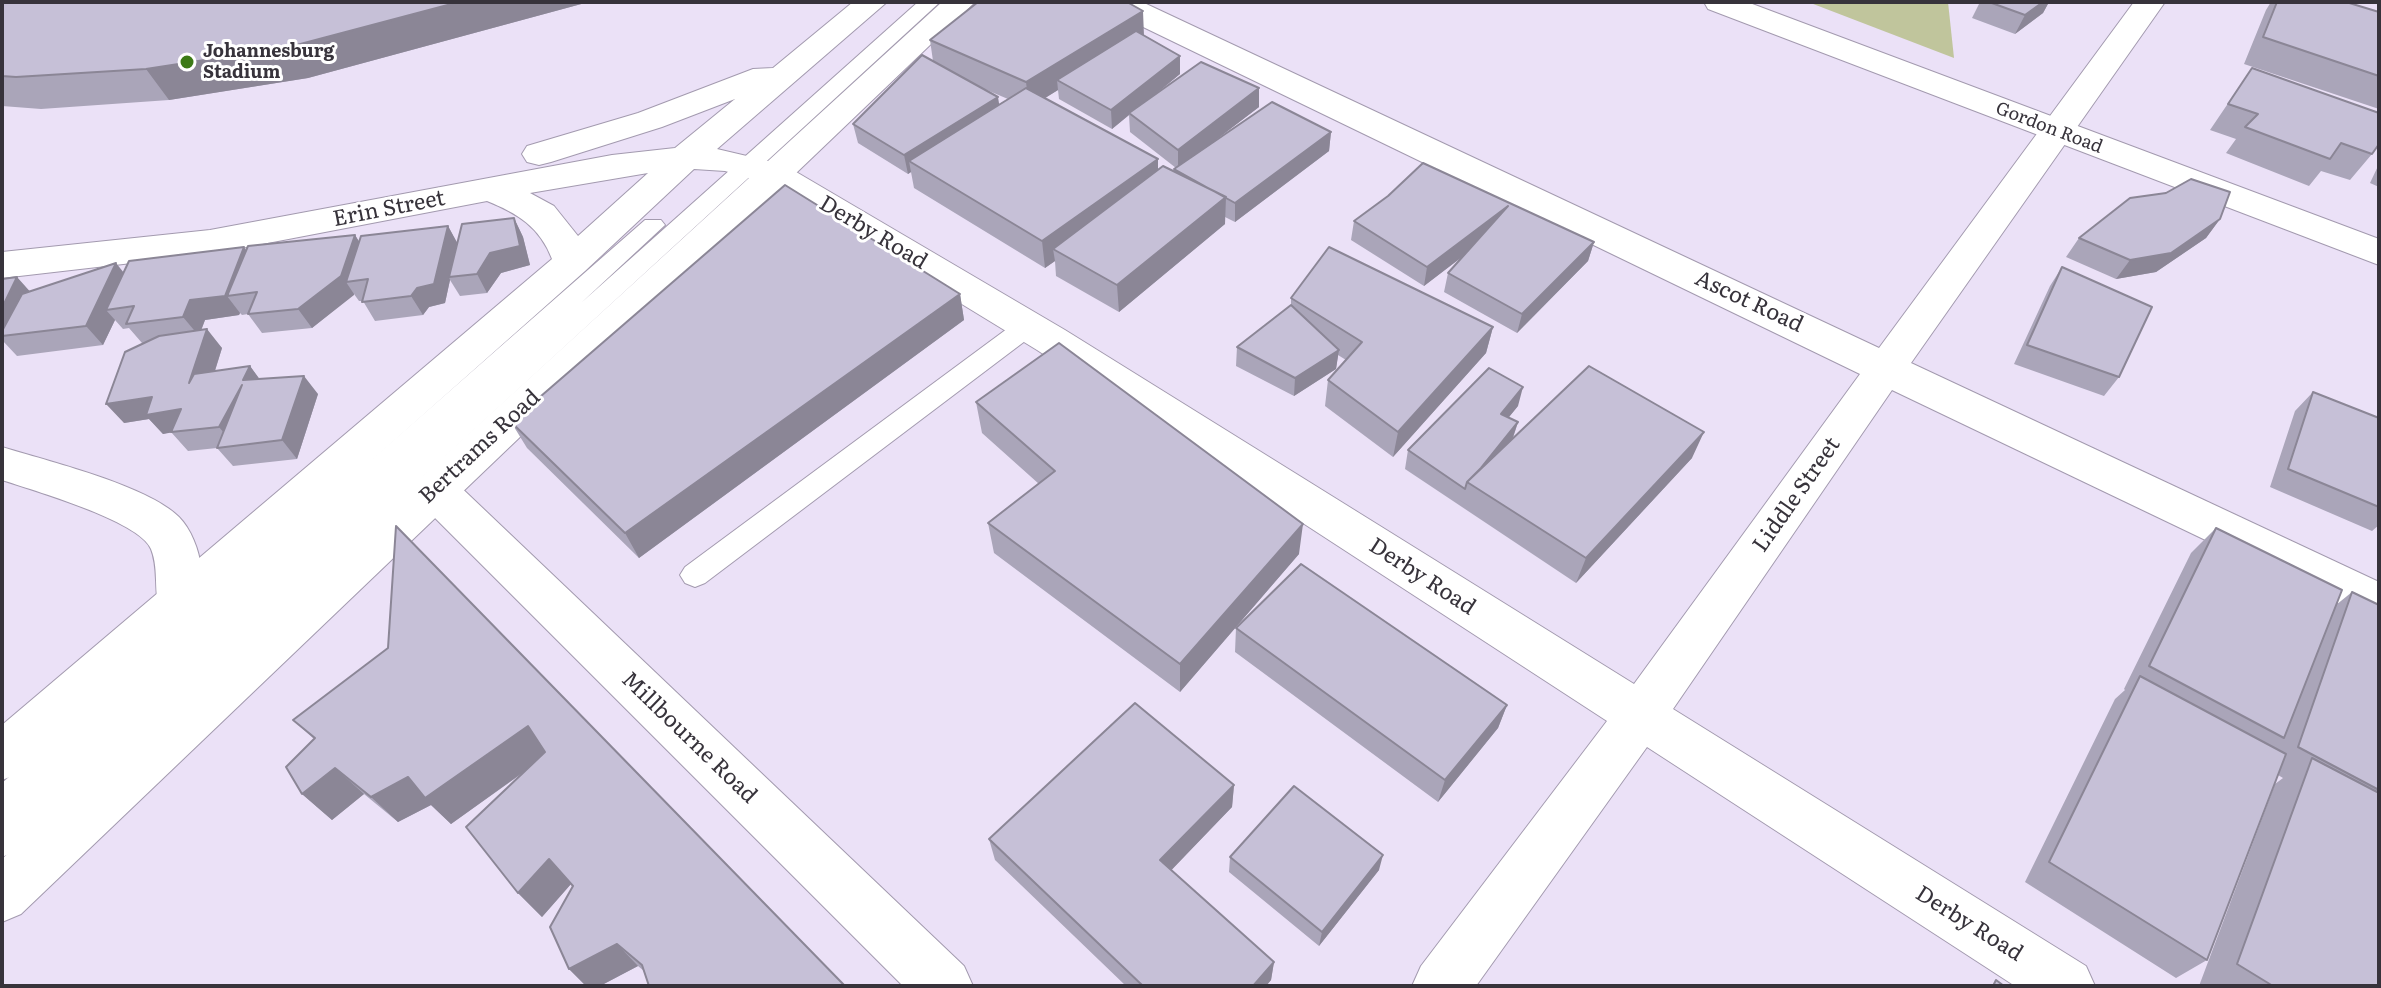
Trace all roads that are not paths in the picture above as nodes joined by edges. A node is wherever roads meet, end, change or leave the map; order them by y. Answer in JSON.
{"nodes":[{"id":1,"x":872,"y":2,"type":"edge"},
{"id":2,"x":904,"y":2,"type":"edge"},
{"id":3,"x":930,"y":2,"type":"edge"},
{"id":4,"x":960,"y":2,"type":"edge"},
{"id":5,"x":1117,"y":2,"type":"edge"},
{"id":6,"x":1719,"y":2,"type":"edge"},
{"id":7,"x":2150,"y":2,"type":"edge"},
{"id":8,"x":808,"y":57,"type":"junction"},
{"id":9,"x":2055,"y":131,"type":"junction"},
{"id":10,"x":685,"y":158,"type":"junction"},
{"id":11,"x":750,"y":167,"type":"junction"},
{"id":12,"x":490,"y":189,"type":"junction"},
{"id":13,"x":379,"y":211,"type":"junction"},
{"id":14,"x":2379,"y":253,"type":"edge"},
{"id":15,"x":572,"y":262,"type":"junction"},
{"id":16,"x":2,"y":265,"type":"edge"},
{"id":17,"x":1028,"y":326,"type":"junction"},
{"id":18,"x":1887,"y":367,"type":"junction"},
{"id":19,"x":2,"y":463,"type":"edge"},
{"id":20,"x":434,"y":489,"type":"junction"},
{"id":21,"x":695,"y":575,"type":"dead end"},
{"id":22,"x":179,"y":601,"type":"junction"},
{"id":23,"x":2379,"y":604,"type":"edge"},
{"id":24,"x":1640,"y":716,"type":"junction"},
{"id":25,"x":2,"y":757,"type":"edge"},
{"id":26,"x":2,"y":804,"type":"edge"},
{"id":27,"x":2,"y":841,"type":"edge"},
{"id":28,"x":2,"y":895,"type":"edge"},
{"id":29,"x":944,"y":986,"type":"edge"},
{"id":30,"x":1441,"y":986,"type":"edge"},
{"id":31,"x":2066,"y":986,"type":"edge"}],
"edges":[{"from":1,"to":8,"type":"street"},
{"from":2,"to":11,"type":"lane"},
{"from":3,"to":11,"type":"lane"},
{"from":4,"to":11,"type":"street","name":"Bertrams Road"},
{"from":5,"to":18,"type":"street","name":"Ascot Road"},
{"from":6,"to":9,"type":"street","name":"Gordon Road"},
{"from":7,"to":9,"type":"street","name":"Liddle Street"},
{"from":8,"to":10,"type":"street"},
{"from":8,"to":13,"type":"street"},
{"from":9,"to":14,"type":"street","name":"Gordon Road"},
{"from":9,"to":18,"type":"street","name":"Liddle Street"},
{"from":10,"to":11,"type":"street","name":"Erin Street"},
{"from":10,"to":12,"type":"street","name":"Erin Street"},
{"from":10,"to":15,"type":"street"},
{"from":11,"to":17,"type":"street","name":"Derby Road"},
{"from":11,"to":20,"type":"street","name":"Bertrams Road"},
{"from":11,"to":26,"type":"lane"},
{"from":11,"to":27,"type":"lane"},
{"from":12,"to":13,"type":"street","name":"Erin Street"},
{"from":12,"to":15,"type":"street"},
{"from":13,"to":16,"type":"street","name":"Erin Street"},
{"from":15,"to":22,"type":"street"},
{"from":17,"to":21,"type":"lane"},
{"from":17,"to":24,"type":"street","name":"Derby Road"},
{"from":18,"to":23,"type":"street","name":"Ascot Road"},
{"from":18,"to":24,"type":"street","name":"Liddle Street"},
{"from":19,"to":22,"type":"street"},
{"from":20,"to":28,"type":"street","name":"Bertrams Road"},
{"from":20,"to":29,"type":"street","name":"Millbourne Road"},
{"from":22,"to":25,"type":"street"},
{"from":24,"to":30,"type":"street","name":"Liddle Street"},
{"from":24,"to":31,"type":"street","name":"Derby Road"}]}
